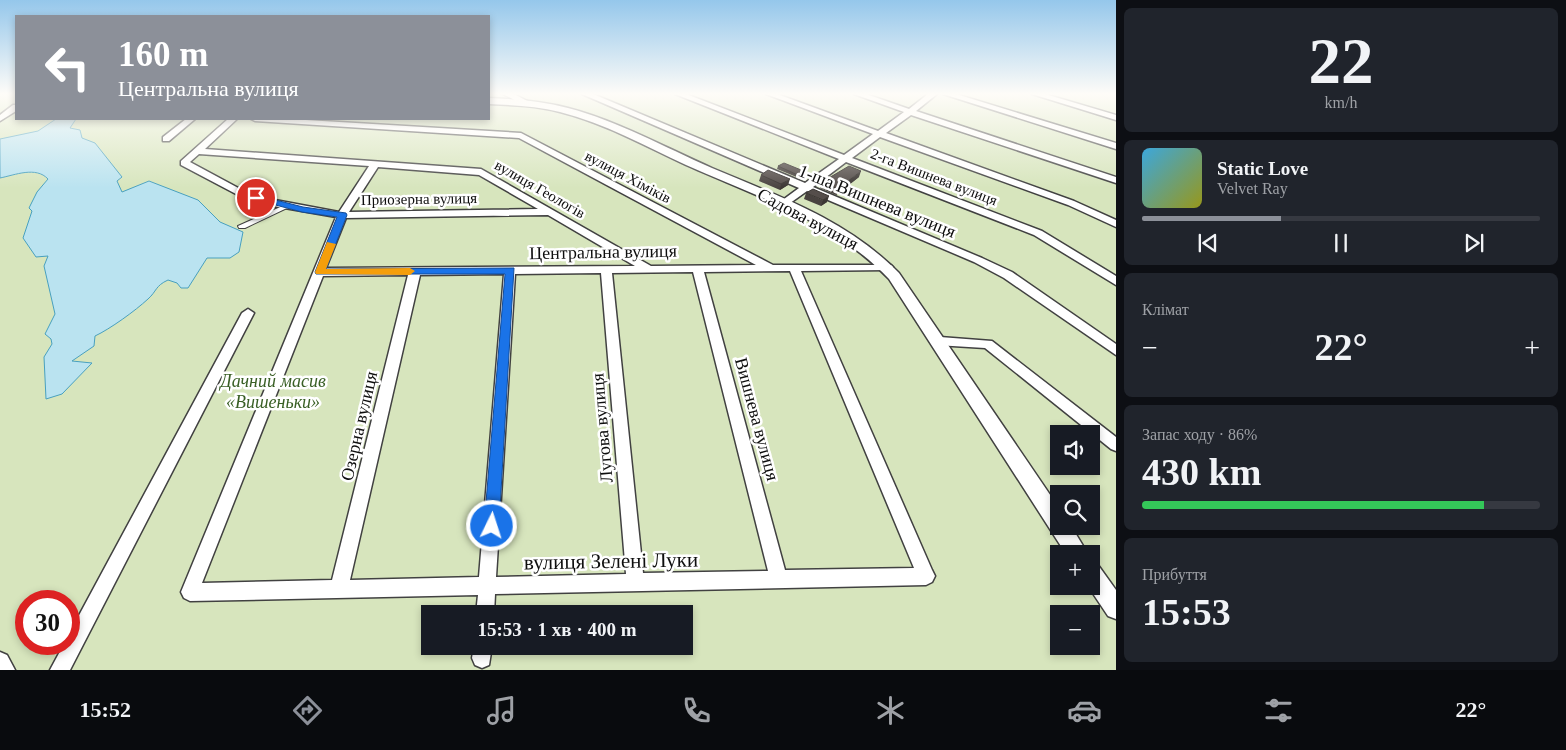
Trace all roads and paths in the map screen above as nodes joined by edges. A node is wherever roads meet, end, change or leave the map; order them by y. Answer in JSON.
{"nodes":[{"id":1,"x":184,"y":125,"type":"edge"},
{"id":2,"x":226,"y":125,"type":"edge"},
{"id":3,"x":353,"y":125,"type":"edge"},
{"id":4,"x":606,"y":125,"type":"edge"},
{"id":5,"x":658,"y":125,"type":"edge"},
{"id":6,"x":758,"y":125,"type":"edge"},
{"id":7,"x":856,"y":125,"type":"edge"},
{"id":8,"x":892,"y":125,"type":"edge"},
{"id":9,"x":950,"y":125,"type":"edge"},
{"id":10,"x":1048,"y":125,"type":"edge"},
{"id":11,"x":880,"y":134,"type":"junction"},
{"id":12,"x":166,"y":140,"type":"dead end"},
{"id":13,"x":1116,"y":146,"type":"edge"},
{"id":14,"x":197,"y":151,"type":"junction"},
{"id":15,"x":844,"y":159,"type":"junction"},
{"id":16,"x":375,"y":164,"type":"junction"},
{"id":17,"x":1116,"y":180,"type":"edge"},
{"id":18,"x":804,"y":188,"type":"junction"},
{"id":19,"x":783,"y":204,"type":"junction"},
{"id":20,"x":286,"y":206,"type":"junction"},
{"id":21,"x":550,"y":212,"type":"junction"},
{"id":22,"x":342,"y":215,"type":"junction"},
{"id":23,"x":1116,"y":224,"type":"edge"},
{"id":24,"x":242,"y":226,"type":"dead end"},
{"id":25,"x":887,"y":267,"type":"junction"},
{"id":26,"x":771,"y":268,"type":"junction"},
{"id":27,"x":794,"y":268,"type":"junction"},
{"id":28,"x":649,"y":269,"type":"junction"},
{"id":29,"x":698,"y":269,"type":"junction"},
{"id":30,"x":510,"y":270,"type":"junction"},
{"id":31,"x":606,"y":270,"type":"junction"},
{"id":32,"x":415,"y":271,"type":"junction"},
{"id":33,"x":320,"y":272,"type":"junction"},
{"id":34,"x":1116,"y":281,"type":"edge"},
{"id":35,"x":248,"y":312,"type":"dead end"},
{"id":36,"x":940,"y":342,"type":"junction"},
{"id":37,"x":1116,"y":350,"type":"edge"},
{"id":38,"x":1116,"y":445,"type":"edge"},
{"id":39,"x":1050,"y":513,"type":"edge"},
{"id":40,"x":779,"y":579,"type":"junction"},
{"id":41,"x":635,"y":582,"type":"junction"},
{"id":42,"x":1100,"y":585,"type":"edge"},
{"id":43,"x":487,"y":586,"type":"junction"},
{"id":44,"x":340,"y":589,"type":"junction"},
{"id":45,"x":486,"y":605,"type":"edge"},
{"id":46,"x":1116,"y":608,"type":"edge"},
{"id":47,"x":0,"y":662,"type":"edge"},
{"id":48,"x":5,"y":670,"type":"edge"},
{"id":49,"x":60,"y":670,"type":"edge"}],
"edges":[{"from":1,"to":12,"type":"street"},
{"from":2,"to":14,"type":"street","name":"Приозерна вулиця"},
{"from":3,"to":26,"type":"street","name":"вулиця Хіміків"},
{"from":4,"to":19,"type":"street","name":"Садова вулиця"},
{"from":5,"to":18,"type":"street","name":"1-ша Вишнева вулиця"},
{"from":6,"to":15,"type":"street","name":"2-га Вишнева вулиця"},
{"from":7,"to":11,"type":"street"},
{"from":8,"to":11,"type":"street"},
{"from":9,"to":17,"type":"street"},
{"from":10,"to":13,"type":"street"},
{"from":11,"to":15,"type":"street"},
{"from":11,"to":23,"type":"street"},
{"from":14,"to":16,"type":"street","name":"вулиця Геологів"},
{"from":14,"to":20,"type":"street","name":"Приозерна вулиця"},
{"from":15,"to":18,"type":"street"},
{"from":15,"to":34,"type":"street","name":"2-га Вишнева вулиця"},
{"from":16,"to":21,"type":"street","name":"вулиця Геологів"},
{"from":16,"to":22,"type":"street","name":"вулиця Зелені Луки"},
{"from":18,"to":19,"type":"street"},
{"from":18,"to":37,"type":"street","name":"1-ша Вишнева вулиця"},
{"from":19,"to":25,"type":"street","name":"Садова вулиця"},
{"from":20,"to":22,"type":"street","name":"Приозерна вулиця"},
{"from":20,"to":24,"type":"street"},
{"from":21,"to":22,"type":"street","name":"Приозерна вулиця"},
{"from":21,"to":28,"type":"street","name":"вулиця Геологів"},
{"from":22,"to":33,"type":"street","name":"вулиця Зелені Луки"},
{"from":25,"to":27,"type":"street","name":"Центральна вулиця"},
{"from":25,"to":36,"type":"street","name":"Садова вулиця"},
{"from":26,"to":27,"type":"street","name":"Центральна вулиця"},
{"from":26,"to":29,"type":"street","name":"Центральна вулиця"},
{"from":27,"to":40,"type":"street","name":"вулиця Зелені Луки"},
{"from":28,"to":29,"type":"street","name":"Центральна вулиця"},
{"from":28,"to":31,"type":"street","name":"Центральна вулиця"},
{"from":29,"to":40,"type":"street","name":"Вишнева вулиця"},
{"from":30,"to":31,"type":"street","name":"Центральна вулиця"},
{"from":30,"to":32,"type":"street","name":"Центральна вулиця"},
{"from":30,"to":43,"type":"street"},
{"from":31,"to":41,"type":"street","name":"Лугова вулиця"},
{"from":32,"to":33,"type":"street","name":"Центральна вулиця"},
{"from":32,"to":44,"type":"street","name":"Озерна вулиця"},
{"from":33,"to":44,"type":"street","name":"вулиця Зелені Луки"},
{"from":35,"to":49,"type":"street"},
{"from":36,"to":38,"type":"street"},
{"from":36,"to":39,"type":"street","name":"Садова вулиця"},
{"from":40,"to":41,"type":"street","name":"вулиця Зелені Луки"},
{"from":41,"to":43,"type":"street","name":"вулиця Зелені Луки"},
{"from":42,"to":46,"type":"street"},
{"from":43,"to":44,"type":"street","name":"вулиця Зелені Луки"},
{"from":43,"to":45,"type":"street"},
{"from":47,"to":48,"type":"street"}]}
